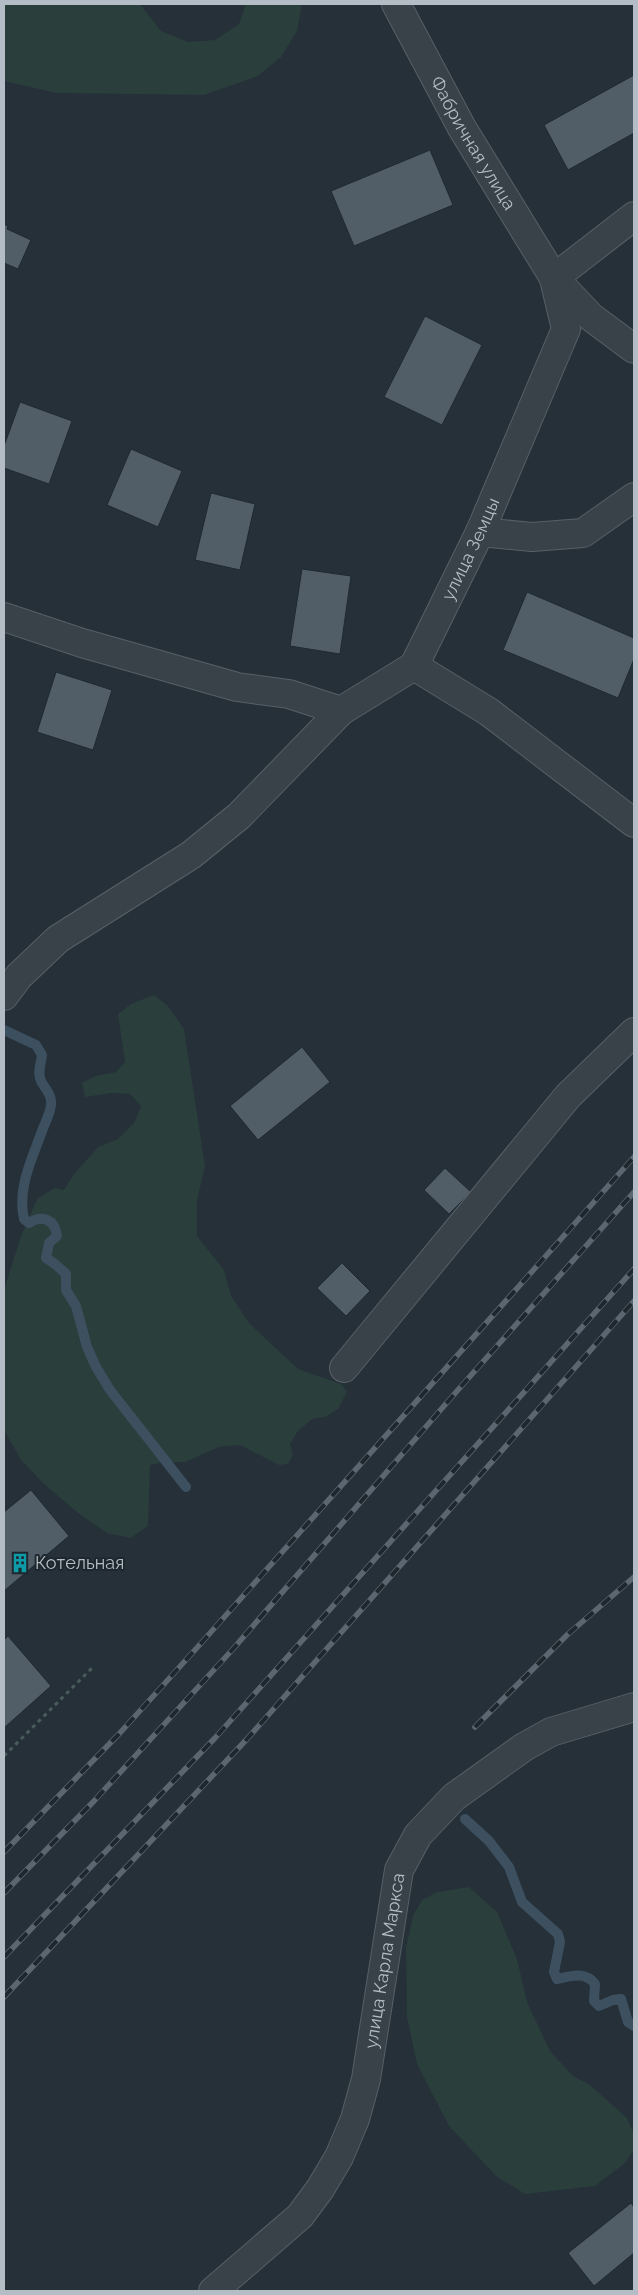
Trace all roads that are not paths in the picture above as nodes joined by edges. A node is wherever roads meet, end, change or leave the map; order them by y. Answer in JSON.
{"nodes":[{"id":1,"x":396,"y":4,"type":"edge"},
{"id":2,"x":634,"y":216,"type":"edge"},
{"id":3,"x":554,"y":278,"type":"junction"},
{"id":4,"x":634,"y":349,"type":"edge"},
{"id":5,"x":634,"y":497,"type":"edge"},
{"id":6,"x":480,"y":532,"type":"junction"},
{"id":7,"x":4,"y":617,"type":"edge"},
{"id":8,"x":414,"y":666,"type":"junction"},
{"id":9,"x":341,"y":711,"type":"junction"},
{"id":10,"x":634,"y":823,"type":"edge"},
{"id":11,"x":4,"y":996,"type":"edge"},
{"id":12,"x":634,"y":1032,"type":"edge"},
{"id":13,"x":344,"y":1368,"type":"dead end"},
{"id":14,"x":634,"y":1707,"type":"edge"},
{"id":15,"x":213,"y":2291,"type":"edge"}],
"edges":[{"from":1,"to":3,"type":"street","name":"Фабричная улица"},
{"from":2,"to":3,"type":"street"},
{"from":3,"to":4,"type":"street"},
{"from":3,"to":6,"type":"street","name":"улица Земцы"},
{"from":5,"to":6,"type":"street"},
{"from":6,"to":8,"type":"street","name":"улица Земцы"},
{"from":7,"to":9,"type":"street"},
{"from":8,"to":9,"type":"street"},
{"from":8,"to":10,"type":"street"},
{"from":9,"to":11,"type":"street"},
{"from":12,"to":13,"type":"street"},
{"from":14,"to":15,"type":"street","name":"улица Карла Маркса"}]}
